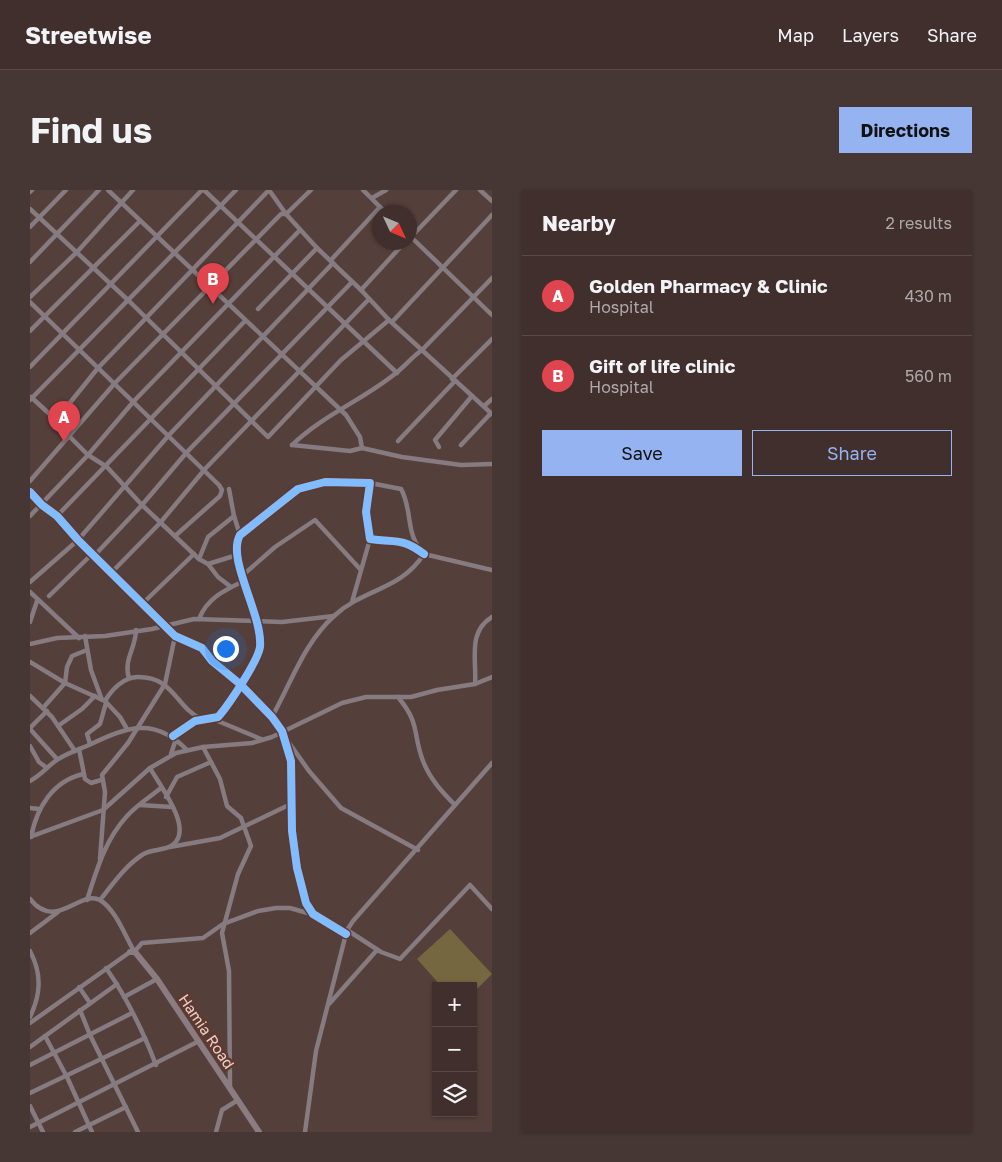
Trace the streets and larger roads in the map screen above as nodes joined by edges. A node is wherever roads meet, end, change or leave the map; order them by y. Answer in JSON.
{"nodes":[{"id":1,"x":66,"y":190,"type":"edge"},
{"id":2,"x":98,"y":190,"type":"edge"},
{"id":3,"x":108,"y":190,"type":"edge"},
{"id":4,"x":133,"y":190,"type":"edge"},
{"id":5,"x":203,"y":190,"type":"edge"},
{"id":6,"x":236,"y":190,"type":"edge"},
{"id":7,"x":269,"y":190,"type":"edge"},
{"id":8,"x":311,"y":190,"type":"edge"},
{"id":9,"x":363,"y":190,"type":"edge"},
{"id":10,"x":386,"y":190,"type":"edge"},
{"id":11,"x":456,"y":190,"type":"edge"},
{"id":12,"x":480,"y":190,"type":"edge"},
{"id":13,"x":372,"y":198,"type":"junction"},
{"id":14,"x":492,"y":201,"type":"edge"},
{"id":15,"x":121,"y":203,"type":"junction"},
{"id":16,"x":378,"y":205,"type":"edge"},
{"id":17,"x":221,"y":206,"type":"junction"},
{"id":18,"x":30,"y":209,"type":"edge"},
{"id":19,"x":286,"y":214,"type":"junction"},
{"id":20,"x":492,"y":215,"type":"edge"},
{"id":21,"x":372,"y":216,"type":"edge"},
{"id":22,"x":39,"y":218,"type":"junction"},
{"id":23,"x":140,"y":221,"type":"junction"},
{"id":24,"x":239,"y":221,"type":"junction"},
{"id":25,"x":30,"y":227,"type":"edge"},
{"id":26,"x":300,"y":230,"type":"junction"},
{"id":27,"x":417,"y":230,"type":"edge"},
{"id":28,"x":58,"y":234,"type":"junction"},
{"id":29,"x":158,"y":236,"type":"junction"},
{"id":30,"x":257,"y":239,"type":"junction"},
{"id":31,"x":417,"y":244,"type":"edge"},
{"id":32,"x":317,"y":248,"type":"junction"},
{"id":33,"x":398,"y":250,"type":"edge"},
{"id":34,"x":77,"y":252,"type":"junction"},
{"id":35,"x":173,"y":253,"type":"junction"},
{"id":36,"x":274,"y":255,"type":"junction"},
{"id":37,"x":30,"y":262,"type":"edge"},
{"id":38,"x":332,"y":262,"type":"junction"},
{"id":39,"x":92,"y":268,"type":"junction"},
{"id":40,"x":442,"y":268,"type":"junction"},
{"id":41,"x":191,"y":270,"type":"junction"},
{"id":42,"x":294,"y":273,"type":"junction"},
{"id":43,"x":492,"y":278,"type":"edge"},
{"id":44,"x":352,"y":282,"type":"junction"},
{"id":45,"x":111,"y":284,"type":"junction"},
{"id":46,"x":210,"y":287,"type":"junction"},
{"id":47,"x":310,"y":289,"type":"junction"},
{"id":48,"x":361,"y":290,"type":"junction"},
{"id":49,"x":30,"y":297,"type":"edge"},
{"id":50,"x":474,"y":298,"type":"junction"},
{"id":51,"x":369,"y":299,"type":"junction"},
{"id":52,"x":128,"y":301,"type":"junction"},
{"id":53,"x":30,"y":302,"type":"edge"},
{"id":54,"x":229,"y":304,"type":"junction"},
{"id":55,"x":327,"y":308,"type":"junction"},
{"id":56,"x":258,"y":309,"type":"dead end"},
{"id":57,"x":492,"y":315,"type":"edge"},
{"id":58,"x":45,"y":316,"type":"junction"},
{"id":59,"x":145,"y":318,"type":"junction"},
{"id":60,"x":390,"y":321,"type":"junction"},
{"id":61,"x":245,"y":322,"type":"junction"},
{"id":62,"x":346,"y":324,"type":"junction"},
{"id":63,"x":30,"y":331,"type":"edge"},
{"id":64,"x":64,"y":333,"type":"junction"},
{"id":65,"x":162,"y":335,"type":"junction"},
{"id":66,"x":263,"y":338,"type":"junction"},
{"id":67,"x":492,"y":339,"type":"edge"},
{"id":68,"x":364,"y":340,"type":"junction"},
{"id":69,"x":81,"y":349,"type":"junction"},
{"id":70,"x":422,"y":350,"type":"junction"},
{"id":71,"x":181,"y":352,"type":"junction"},
{"id":72,"x":281,"y":356,"type":"junction"},
{"id":73,"x":30,"y":367,"type":"edge"},
{"id":74,"x":98,"y":368,"type":"junction"},
{"id":75,"x":199,"y":370,"type":"junction"},
{"id":76,"x":298,"y":371,"type":"junction"},
{"id":77,"x":397,"y":373,"type":"junction"},
{"id":78,"x":454,"y":380,"type":"junction"},
{"id":79,"x":115,"y":383,"type":"junction"},
{"id":80,"x":216,"y":387,"type":"junction"},
{"id":81,"x":317,"y":388,"type":"junction"},
{"id":82,"x":472,"y":396,"type":"junction"},
{"id":83,"x":31,"y":398,"type":"edge"},
{"id":84,"x":492,"y":398,"type":"edge"},
{"id":85,"x":134,"y":401,"type":"junction"},
{"id":86,"x":234,"y":403,"type":"junction"},
{"id":87,"x":484,"y":406,"type":"junction"},
{"id":88,"x":338,"y":410,"type":"junction"},
{"id":89,"x":492,"y":413,"type":"edge"},
{"id":90,"x":152,"y":418,"type":"junction"},
{"id":91,"x":56,"y":420,"type":"junction"},
{"id":92,"x":252,"y":420,"type":"junction"},
{"id":93,"x":169,"y":435,"type":"junction"},
{"id":94,"x":70,"y":437,"type":"junction"},
{"id":95,"x":398,"y":441,"type":"dead end"},
{"id":96,"x":460,"y":445,"type":"dead end"},
{"id":97,"x":439,"y":447,"type":"dead end"},
{"id":98,"x":362,"y":448,"type":"junction"},
{"id":99,"x":187,"y":452,"type":"junction"},
{"id":100,"x":88,"y":455,"type":"junction"},
{"id":101,"x":492,"y":464,"type":"edge"},
{"id":102,"x":106,"y":467,"type":"junction"},
{"id":103,"x":205,"y":469,"type":"junction"},
{"id":104,"x":30,"y":481,"type":"edge"},
{"id":105,"x":370,"y":483,"type":"junction"},
{"id":106,"x":125,"y":488,"type":"junction"},
{"id":107,"x":229,"y":489,"type":"dead end"},
{"id":108,"x":30,"y":492,"type":"edge"},
{"id":109,"x":42,"y":505,"type":"junction"},
{"id":110,"x":142,"y":505,"type":"junction"},
{"id":111,"x":30,"y":516,"type":"edge"},
{"id":112,"x":58,"y":516,"type":"junction"},
{"id":113,"x":234,"y":516,"type":"junction"},
{"id":114,"x":160,"y":523,"type":"junction"},
{"id":115,"x":240,"y":535,"type":"junction"},
{"id":116,"x":175,"y":536,"type":"junction"},
{"id":117,"x":370,"y":539,"type":"junction"},
{"id":118,"x":78,"y":540,"type":"junction"},
{"id":119,"x":194,"y":554,"type":"junction"},
{"id":120,"x":424,"y":554,"type":"junction"},
{"id":121,"x":237,"y":555,"type":"junction"},
{"id":122,"x":94,"y":556,"type":"junction"},
{"id":123,"x":199,"y":559,"type":"junction"},
{"id":124,"x":208,"y":564,"type":"junction"},
{"id":125,"x":360,"y":570,"type":"junction"},
{"id":126,"x":492,"y":570,"type":"edge"},
{"id":127,"x":112,"y":572,"type":"junction"},
{"id":128,"x":242,"y":575,"type":"junction"},
{"id":129,"x":244,"y":581,"type":"junction"},
{"id":130,"x":30,"y":582,"type":"edge"},
{"id":131,"x":231,"y":587,"type":"junction"},
{"id":132,"x":30,"y":592,"type":"edge"},
{"id":133,"x":49,"y":596,"type":"dead end"},
{"id":134,"x":37,"y":601,"type":"junction"},
{"id":135,"x":352,"y":602,"type":"junction"},
{"id":136,"x":142,"y":604,"type":"junction"},
{"id":137,"x":334,"y":616,"type":"junction"},
{"id":138,"x":492,"y":617,"type":"edge"},
{"id":139,"x":199,"y":619,"type":"junction"},
{"id":140,"x":30,"y":622,"type":"edge"},
{"id":141,"x":258,"y":622,"type":"junction"},
{"id":142,"x":164,"y":626,"type":"junction"},
{"id":143,"x":136,"y":630,"type":"junction"},
{"id":144,"x":85,"y":635,"type":"dead end"},
{"id":145,"x":175,"y":636,"type":"junction"},
{"id":146,"x":79,"y":638,"type":"junction"},
{"id":147,"x":30,"y":644,"type":"edge"},
{"id":148,"x":87,"y":650,"type":"junction"},
{"id":149,"x":30,"y":662,"type":"edge"},
{"id":150,"x":492,"y":677,"type":"edge"},
{"id":151,"x":129,"y":678,"type":"junction"},
{"id":152,"x":65,"y":683,"type":"junction"},
{"id":153,"x":165,"y":684,"type":"junction"},
{"id":154,"x":240,"y":684,"type":"junction"},
{"id":155,"x":475,"y":684,"type":"junction"},
{"id":156,"x":30,"y":696,"type":"edge"},
{"id":157,"x":95,"y":696,"type":"junction"},
{"id":158,"x":398,"y":697,"type":"junction"},
{"id":159,"x":104,"y":701,"type":"junction"},
{"id":160,"x":45,"y":709,"type":"junction"},
{"id":161,"x":272,"y":717,"type":"junction"},
{"id":162,"x":213,"y":719,"type":"junction"},
{"id":163,"x":202,"y":720,"type":"junction"},
{"id":164,"x":58,"y":726,"type":"junction"},
{"id":165,"x":138,"y":727,"type":"junction"},
{"id":166,"x":30,"y":729,"type":"edge"},
{"id":167,"x":127,"y":729,"type":"junction"},
{"id":168,"x":282,"y":732,"type":"junction"},
{"id":169,"x":174,"y":738,"type":"junction"},
{"id":170,"x":263,"y":739,"type":"junction"},
{"id":171,"x":90,"y":744,"type":"junction"},
{"id":172,"x":30,"y":746,"type":"edge"},
{"id":173,"x":203,"y":747,"type":"junction"},
{"id":174,"x":77,"y":750,"type":"junction"},
{"id":175,"x":187,"y":750,"type":"junction"},
{"id":176,"x":171,"y":755,"type":"junction"},
{"id":177,"x":58,"y":760,"type":"junction"},
{"id":178,"x":38,"y":761,"type":"junction"},
{"id":179,"x":31,"y":762,"type":"edge"},
{"id":180,"x":211,"y":762,"type":"junction"},
{"id":181,"x":492,"y":763,"type":"edge"},
{"id":182,"x":47,"y":768,"type":"junction"},
{"id":183,"x":150,"y":768,"type":"junction"},
{"id":184,"x":84,"y":774,"type":"junction"},
{"id":185,"x":102,"y":780,"type":"junction"},
{"id":186,"x":30,"y":781,"type":"edge"},
{"id":187,"x":161,"y":788,"type":"junction"},
{"id":188,"x":166,"y":797,"type":"junction"},
{"id":189,"x":293,"y":803,"type":"junction"},
{"id":190,"x":140,"y":805,"type":"junction"},
{"id":191,"x":456,"y":805,"type":"junction"},
{"id":192,"x":172,"y":807,"type":"junction"},
{"id":193,"x":30,"y":808,"type":"edge"},
{"id":194,"x":39,"y":809,"type":"junction"},
{"id":195,"x":103,"y":810,"type":"junction"},
{"id":196,"x":243,"y":826,"type":"junction"},
{"id":197,"x":30,"y":837,"type":"edge"},
{"id":198,"x":166,"y":847,"type":"junction"},
{"id":199,"x":418,"y":850,"type":"junction"},
{"id":200,"x":100,"y":859,"type":"junction"},
{"id":201,"x":30,"y":898,"type":"edge"},
{"id":202,"x":87,"y":900,"type":"junction"},
{"id":203,"x":100,"y":900,"type":"junction"},
{"id":204,"x":492,"y":909,"type":"edge"},
{"id":205,"x":59,"y":911,"type":"junction"},
{"id":206,"x":313,"y":914,"type":"junction"},
{"id":207,"x":223,"y":924,"type":"junction"},
{"id":208,"x":346,"y":932,"type":"junction"},
{"id":209,"x":30,"y":933,"type":"edge"},
{"id":210,"x":377,"y":950,"type":"junction"},
{"id":211,"x":30,"y":951,"type":"edge"},
{"id":212,"x":133,"y":951,"type":"junction"},
{"id":213,"x":106,"y":968,"type":"junction"},
{"id":214,"x":157,"y":979,"type":"junction"},
{"id":215,"x":117,"y":984,"type":"junction"},
{"id":216,"x":79,"y":987,"type":"junction"},
{"id":217,"x":124,"y":997,"type":"junction"},
{"id":218,"x":90,"y":1003,"type":"junction"},
{"id":219,"x":328,"y":1006,"type":"junction"},
{"id":220,"x":80,"y":1010,"type":"junction"},
{"id":221,"x":132,"y":1013,"type":"junction"},
{"id":222,"x":30,"y":1017,"type":"edge"},
{"id":223,"x":30,"y":1023,"type":"edge"},
{"id":224,"x":90,"y":1035,"type":"junction"},
{"id":225,"x":45,"y":1036,"type":"junction"},
{"id":226,"x":146,"y":1038,"type":"junction"},
{"id":227,"x":199,"y":1041,"type":"junction"},
{"id":228,"x":30,"y":1047,"type":"edge"},
{"id":229,"x":54,"y":1052,"type":"junction"},
{"id":230,"x":102,"y":1060,"type":"junction"},
{"id":231,"x":30,"y":1065,"type":"edge"},
{"id":232,"x":156,"y":1065,"type":"junction"},
{"id":233,"x":67,"y":1077,"type":"junction"},
{"id":234,"x":115,"y":1085,"type":"junction"},
{"id":235,"x":230,"y":1089,"type":"junction"},
{"id":236,"x":30,"y":1093,"type":"edge"},
{"id":237,"x":238,"y":1100,"type":"junction"},
{"id":238,"x":78,"y":1102,"type":"junction"},
{"id":239,"x":30,"y":1106,"type":"edge"},
{"id":240,"x":126,"y":1107,"type":"junction"},
{"id":241,"x":250,"y":1119,"type":"junction"},
{"id":242,"x":38,"y":1123,"type":"junction"},
{"id":243,"x":89,"y":1126,"type":"junction"},
{"id":244,"x":30,"y":1127,"type":"edge"},
{"id":245,"x":138,"y":1130,"type":"edge"},
{"id":246,"x":43,"y":1132,"type":"edge"},
{"id":247,"x":74,"y":1132,"type":"edge"},
{"id":248,"x":92,"y":1132,"type":"edge"},
{"id":249,"x":130,"y":1132,"type":"edge"},
{"id":250,"x":216,"y":1132,"type":"edge"},
{"id":251,"x":255,"y":1132,"type":"edge"},
{"id":252,"x":259,"y":1132,"type":"edge"},
{"id":253,"x":305,"y":1132,"type":"edge"}],
"edges":[{"from":1,"to":22,"type":"street"},
{"from":2,"to":28,"type":"street"},
{"from":3,"to":15,"type":"street"},
{"from":4,"to":15,"type":"street"},
{"from":5,"to":17,"type":"street"},
{"from":5,"to":29,"type":"street"},
{"from":6,"to":17,"type":"street"},
{"from":7,"to":19,"type":"street"},
{"from":7,"to":24,"type":"street"},
{"from":8,"to":19,"type":"street"},
{"from":9,"to":13,"type":"street"},
{"from":10,"to":13,"type":"street"},
{"from":11,"to":27,"type":"street"},
{"from":12,"to":14,"type":"street"},
{"from":13,"to":16,"type":"street"},
{"from":15,"to":23,"type":"street"},
{"from":15,"to":34,"type":"street"},
{"from":17,"to":24,"type":"street"},
{"from":17,"to":35,"type":"street"},
{"from":18,"to":22,"type":"street"},
{"from":19,"to":26,"type":"street"},
{"from":19,"to":30,"type":"street"},
{"from":20,"to":40,"type":"street"},
{"from":21,"to":38,"type":"street"},
{"from":22,"to":25,"type":"street"},
{"from":22,"to":28,"type":"street"},
{"from":23,"to":29,"type":"street"},
{"from":23,"to":39,"type":"street"},
{"from":24,"to":30,"type":"street"},
{"from":24,"to":41,"type":"street"},
{"from":26,"to":32,"type":"street"},
{"from":26,"to":36,"type":"street"},
{"from":28,"to":34,"type":"street"},
{"from":28,"to":37,"type":"street"},
{"from":29,"to":35,"type":"street"},
{"from":29,"to":45,"type":"street"},
{"from":30,"to":36,"type":"street"},
{"from":30,"to":46,"type":"street"},
{"from":31,"to":40,"type":"street"},
{"from":32,"to":38,"type":"street"},
{"from":32,"to":42,"type":"street"},
{"from":33,"to":48,"type":"street"},
{"from":34,"to":39,"type":"street"},
{"from":34,"to":49,"type":"street"},
{"from":35,"to":41,"type":"street"},
{"from":35,"to":52,"type":"street"},
{"from":36,"to":42,"type":"street"},
{"from":36,"to":54,"type":"street"},
{"from":38,"to":44,"type":"street"},
{"from":38,"to":47,"type":"street"},
{"from":39,"to":45,"type":"street"},
{"from":39,"to":58,"type":"street"},
{"from":40,"to":50,"type":"street"},
{"from":40,"to":60,"type":"street"},
{"from":41,"to":46,"type":"street"},
{"from":41,"to":59,"type":"street"},
{"from":42,"to":47,"type":"street"},
{"from":42,"to":56,"type":"street"},
{"from":43,"to":50,"type":"street"},
{"from":44,"to":48,"type":"street"},
{"from":44,"to":55,"type":"street"},
{"from":45,"to":52,"type":"street"},
{"from":45,"to":64,"type":"street"},
{"from":46,"to":54,"type":"street"},
{"from":46,"to":65,"type":"street"},
{"from":47,"to":55,"type":"street"},
{"from":47,"to":66,"type":"street"},
{"from":48,"to":51,"type":"street"},
{"from":50,"to":57,"type":"street"},
{"from":50,"to":70,"type":"street"},
{"from":51,"to":60,"type":"street"},
{"from":51,"to":62,"type":"street"},
{"from":52,"to":59,"type":"street"},
{"from":52,"to":69,"type":"street"},
{"from":53,"to":58,"type":"street"},
{"from":54,"to":61,"type":"street"},
{"from":54,"to":71,"type":"street"},
{"from":55,"to":62,"type":"street"},
{"from":55,"to":72,"type":"street"},
{"from":58,"to":63,"type":"street"},
{"from":58,"to":64,"type":"street"},
{"from":59,"to":65,"type":"street"},
{"from":59,"to":74,"type":"street"},
{"from":60,"to":68,"type":"street"},
{"from":60,"to":70,"type":"street"},
{"from":61,"to":66,"type":"street"},
{"from":61,"to":75,"type":"street"},
{"from":62,"to":68,"type":"street"},
{"from":62,"to":76,"type":"street"},
{"from":64,"to":69,"type":"street"},
{"from":64,"to":73,"type":"street"},
{"from":65,"to":71,"type":"street"},
{"from":65,"to":79,"type":"street"},
{"from":66,"to":72,"type":"street"},
{"from":66,"to":80,"type":"street"},
{"from":67,"to":78,"type":"street"},
{"from":68,"to":77,"type":"street"},
{"from":68,"to":81,"type":"street"},
{"from":69,"to":74,"type":"street"},
{"from":69,"to":83,"type":"street"},
{"from":70,"to":77,"type":"street"},
{"from":70,"to":78,"type":"street"},
{"from":71,"to":75,"type":"street"},
{"from":71,"to":85,"type":"street"},
{"from":72,"to":76,"type":"street"},
{"from":72,"to":86,"type":"street"},
{"from":74,"to":79,"type":"street"},
{"from":74,"to":91,"type":"street"},
{"from":75,"to":80,"type":"street"},
{"from":75,"to":90,"type":"street"},
{"from":76,"to":81,"type":"street"},
{"from":76,"to":92,"type":"street"},
{"from":77,"to":88,"type":"street"},
{"from":78,"to":82,"type":"street"},
{"from":78,"to":95,"type":"street"},
{"from":79,"to":85,"type":"street"},
{"from":79,"to":94,"type":"street"},
{"from":80,"to":86,"type":"street"},
{"from":80,"to":93,"type":"street"},
{"from":81,"to":88,"type":"street"},
{"from":81,"to":92,"type":"street"},
{"from":82,"to":87,"type":"street"},
{"from":82,"to":97,"type":"street"},
{"from":83,"to":91,"type":"street"},
{"from":84,"to":87,"type":"street"},
{"from":85,"to":90,"type":"street"},
{"from":85,"to":100,"type":"street"},
{"from":86,"to":92,"type":"street"},
{"from":86,"to":99,"type":"street"},
{"from":87,"to":89,"type":"street"},
{"from":88,"to":98,"type":"street"},
{"from":88,"to":98,"type":"street"},
{"from":89,"to":96,"type":"street"},
{"from":90,"to":93,"type":"street"},
{"from":90,"to":102,"type":"street"},
{"from":91,"to":94,"type":"street"},
{"from":92,"to":103,"type":"street"},
{"from":93,"to":99,"type":"street"},
{"from":93,"to":106,"type":"street"},
{"from":94,"to":100,"type":"street"},
{"from":94,"to":104,"type":"street"},
{"from":98,"to":101,"type":"street"},
{"from":99,"to":103,"type":"street"},
{"from":99,"to":110,"type":"street"},
{"from":100,"to":102,"type":"street"},
{"from":100,"to":109,"type":"street"},
{"from":102,"to":106,"type":"street"},
{"from":102,"to":112,"type":"street"},
{"from":103,"to":114,"type":"street"},
{"from":103,"to":116,"type":"street"},
{"from":105,"to":115,"type":"street"},
{"from":105,"to":117,"type":"street"},
{"from":105,"to":120,"type":"street"},
{"from":106,"to":110,"type":"street"},
{"from":106,"to":118,"type":"street"},
{"from":107,"to":113,"type":"street"},
{"from":108,"to":109,"type":"street"},
{"from":109,"to":111,"type":"street"},
{"from":109,"to":112,"type":"street"},
{"from":110,"to":114,"type":"street"},
{"from":110,"to":122,"type":"street"},
{"from":112,"to":118,"type":"street"},
{"from":113,"to":115,"type":"street"},
{"from":113,"to":123,"type":"street"},
{"from":114,"to":116,"type":"street"},
{"from":114,"to":127,"type":"street"},
{"from":115,"to":121,"type":"street"},
{"from":116,"to":119,"type":"street"},
{"from":117,"to":120,"type":"street"},
{"from":117,"to":125,"type":"street"},
{"from":118,"to":122,"type":"street"},
{"from":118,"to":130,"type":"street"},
{"from":119,"to":123,"type":"street"},
{"from":119,"to":136,"type":"street"},
{"from":120,"to":126,"type":"street"},
{"from":120,"to":135,"type":"street"},
{"from":121,"to":124,"type":"street"},
{"from":121,"to":128,"type":"street"},
{"from":122,"to":127,"type":"street"},
{"from":122,"to":133,"type":"street"},
{"from":123,"to":124,"type":"street"},
{"from":124,"to":131,"type":"street"},
{"from":125,"to":128,"type":"street"},
{"from":125,"to":135,"type":"street"},
{"from":127,"to":136,"type":"street"},
{"from":128,"to":129,"type":"street"},
{"from":129,"to":131,"type":"street"},
{"from":129,"to":141,"type":"street"},
{"from":131,"to":139,"type":"street"},
{"from":132,"to":134,"type":"street"},
{"from":134,"to":140,"type":"street"},
{"from":134,"to":146,"type":"street"},
{"from":135,"to":137,"type":"street"},
{"from":136,"to":142,"type":"street"},
{"from":137,"to":141,"type":"street"},
{"from":137,"to":161,"type":"street"},
{"from":138,"to":155,"type":"street"},
{"from":139,"to":141,"type":"street"},
{"from":139,"to":142,"type":"street"},
{"from":141,"to":154,"type":"street"},
{"from":142,"to":143,"type":"street"},
{"from":142,"to":145,"type":"street"},
{"from":143,"to":146,"type":"street"},
{"from":143,"to":151,"type":"street"},
{"from":144,"to":148,"type":"street"},
{"from":145,"to":153,"type":"street"},
{"from":145,"to":154,"type":"street"},
{"from":146,"to":147,"type":"street"},
{"from":148,"to":152,"type":"street"},
{"from":148,"to":159,"type":"street"},
{"from":149,"to":152,"type":"street"},
{"from":150,"to":155,"type":"street"},
{"from":151,"to":153,"type":"street"},
{"from":151,"to":159,"type":"street"},
{"from":152,"to":157,"type":"street"},
{"from":152,"to":160,"type":"street"},
{"from":153,"to":163,"type":"street"},
{"from":153,"to":165,"type":"street"},
{"from":154,"to":161,"type":"street"},
{"from":154,"to":162,"type":"street"},
{"from":155,"to":158,"type":"street"},
{"from":156,"to":160,"type":"street"},
{"from":157,"to":159,"type":"street"},
{"from":157,"to":164,"type":"street"},
{"from":158,"to":168,"type":"street"},
{"from":158,"to":191,"type":"street"},
{"from":159,"to":167,"type":"street"},
{"from":159,"to":171,"type":"street"},
{"from":160,"to":164,"type":"street"},
{"from":160,"to":166,"type":"street"},
{"from":161,"to":168,"type":"street"},
{"from":162,"to":163,"type":"street"},
{"from":162,"to":170,"type":"street"},
{"from":163,"to":169,"type":"street"},
{"from":164,"to":174,"type":"street"},
{"from":165,"to":167,"type":"street"},
{"from":165,"to":169,"type":"street"},
{"from":165,"to":185,"type":"street"},
{"from":166,"to":177,"type":"street"},
{"from":167,"to":171,"type":"street"},
{"from":168,"to":170,"type":"street"},
{"from":168,"to":189,"type":"street"},
{"from":168,"to":199,"type":"street"},
{"from":169,"to":175,"type":"street"},
{"from":169,"to":176,"type":"street"},
{"from":170,"to":173,"type":"street"},
{"from":171,"to":174,"type":"street"},
{"from":172,"to":178,"type":"street"},
{"from":173,"to":175,"type":"street"},
{"from":173,"to":180,"type":"street"},
{"from":174,"to":177,"type":"street"},
{"from":174,"to":184,"type":"street"},
{"from":175,"to":176,"type":"street"},
{"from":176,"to":183,"type":"street"},
{"from":177,"to":182,"type":"street"},
{"from":178,"to":179,"type":"street"},
{"from":178,"to":182,"type":"street"},
{"from":180,"to":188,"type":"street"},
{"from":180,"to":196,"type":"street"},
{"from":181,"to":191,"type":"street"},
{"from":182,"to":186,"type":"street"},
{"from":183,"to":187,"type":"street"},
{"from":183,"to":195,"type":"street"},
{"from":184,"to":185,"type":"street"},
{"from":184,"to":194,"type":"street"},
{"from":185,"to":195,"type":"street"},
{"from":187,"to":188,"type":"street"},
{"from":187,"to":190,"type":"street"},
{"from":188,"to":192,"type":"street"},
{"from":189,"to":196,"type":"street"},
{"from":189,"to":206,"type":"street"},
{"from":190,"to":192,"type":"street"},
{"from":190,"to":200,"type":"street"},
{"from":191,"to":199,"type":"street"},
{"from":192,"to":198,"type":"street"},
{"from":193,"to":194,"type":"street"},
{"from":194,"to":197,"type":"street"},
{"from":195,"to":197,"type":"street"},
{"from":195,"to":200,"type":"street"},
{"from":196,"to":198,"type":"street"},
{"from":196,"to":207,"type":"street"},
{"from":198,"to":203,"type":"street"},
{"from":199,"to":208,"type":"street"},
{"from":200,"to":202,"type":"street"},
{"from":201,"to":205,"type":"street"},
{"from":202,"to":203,"type":"street"},
{"from":202,"to":205,"type":"street"},
{"from":203,"to":212,"type":"street"},
{"from":204,"to":210,"type":"street"},
{"from":205,"to":209,"type":"street"},
{"from":206,"to":207,"type":"street"},
{"from":206,"to":208,"type":"street"},
{"from":207,"to":212,"type":"street"},
{"from":207,"to":235,"type":"street"},
{"from":208,"to":210,"type":"street"},
{"from":208,"to":219,"type":"street"},
{"from":210,"to":219,"type":"street"},
{"from":211,"to":222,"type":"street"},
{"from":212,"to":213,"type":"street"},
{"from":212,"to":214,"type":"street","name":"Hamia Road"},
{"from":213,"to":215,"type":"street"},
{"from":213,"to":216,"type":"street"},
{"from":214,"to":217,"type":"street"},
{"from":214,"to":227,"type":"street","name":"Hamia Road"},
{"from":215,"to":217,"type":"street"},
{"from":215,"to":218,"type":"street"},
{"from":216,"to":218,"type":"street"},
{"from":216,"to":223,"type":"street"},
{"from":217,"to":221,"type":"street"},
{"from":218,"to":220,"type":"street"},
{"from":219,"to":253,"type":"street"},
{"from":220,"to":224,"type":"street"},
{"from":220,"to":225,"type":"street"},
{"from":221,"to":224,"type":"street"},
{"from":221,"to":226,"type":"street"},
{"from":224,"to":229,"type":"street"},
{"from":224,"to":230,"type":"street"},
{"from":225,"to":228,"type":"street"},
{"from":225,"to":229,"type":"street"},
{"from":226,"to":230,"type":"street"},
{"from":226,"to":232,"type":"street"},
{"from":227,"to":232,"type":"street"},
{"from":227,"to":235,"type":"street","name":"Hamia Road"},
{"from":229,"to":231,"type":"street"},
{"from":229,"to":233,"type":"street"},
{"from":230,"to":233,"type":"street"},
{"from":230,"to":234,"type":"street"},
{"from":232,"to":234,"type":"street"},
{"from":233,"to":236,"type":"street"},
{"from":233,"to":238,"type":"street"},
{"from":234,"to":238,"type":"street"},
{"from":234,"to":240,"type":"street"},
{"from":235,"to":237,"type":"street","name":"Hamia Road"},
{"from":237,"to":241,"type":"street","name":"Hamia Road"},
{"from":237,"to":250,"type":"street"},
{"from":238,"to":242,"type":"street"},
{"from":238,"to":243,"type":"street"},
{"from":239,"to":242,"type":"street"},
{"from":240,"to":243,"type":"street"},
{"from":240,"to":245,"type":"street"},
{"from":241,"to":251,"type":"street"},
{"from":241,"to":252,"type":"street","name":"Hamia Road"},
{"from":242,"to":244,"type":"street"},
{"from":242,"to":246,"type":"street"},
{"from":243,"to":247,"type":"street"},
{"from":243,"to":248,"type":"street"},
{"from":245,"to":249,"type":"street"}]}
